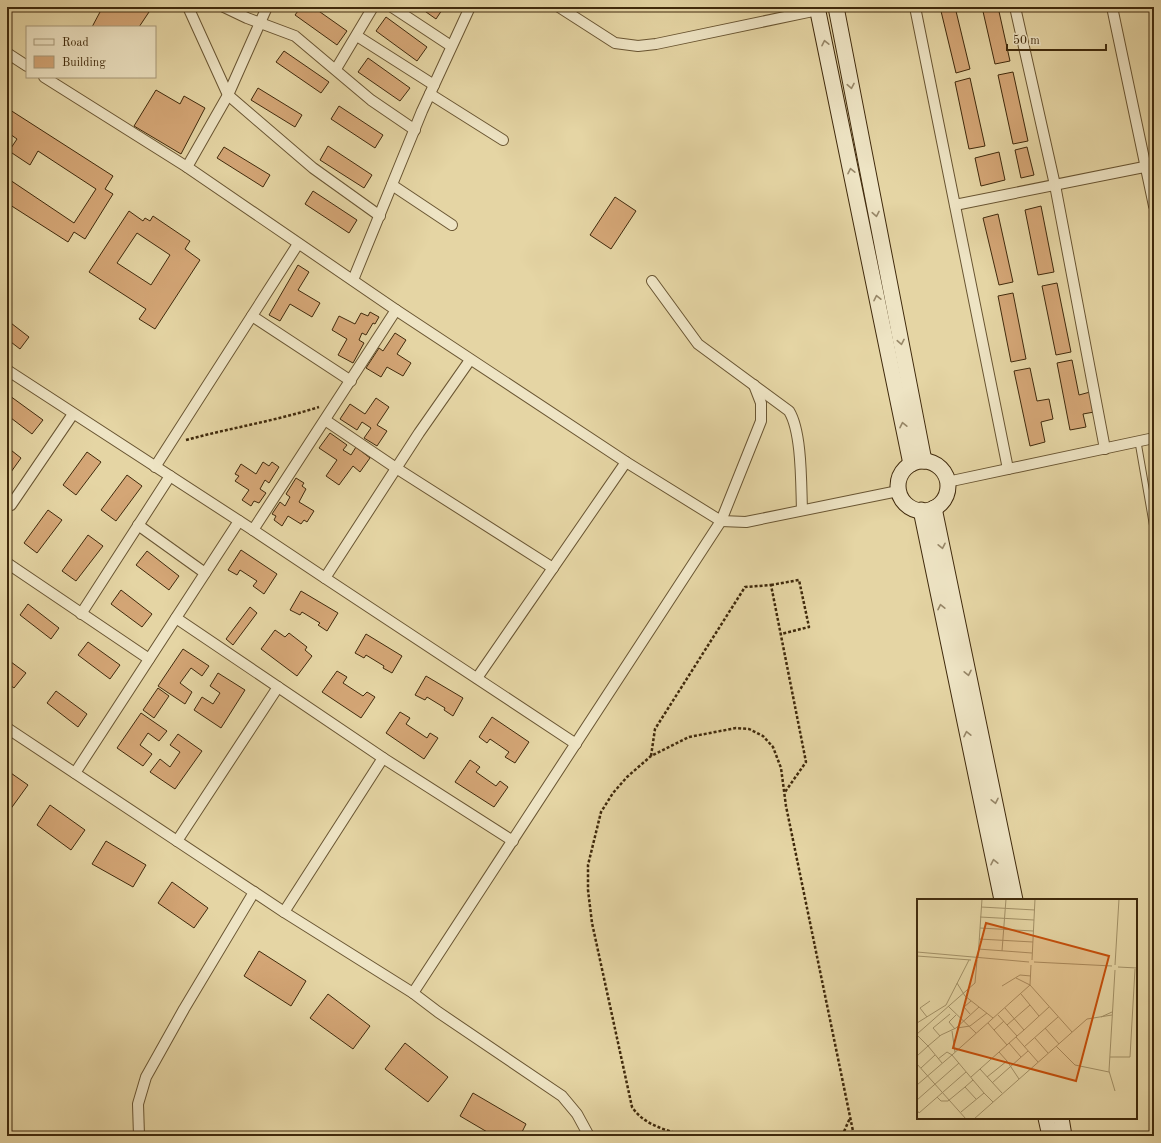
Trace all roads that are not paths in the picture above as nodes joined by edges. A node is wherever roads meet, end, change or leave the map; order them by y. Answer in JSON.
{"nodes":[{"id":1,"x":188,"y":7,"type":"edge"},
{"id":2,"x":224,"y":7,"type":"edge"},
{"id":3,"x":267,"y":7,"type":"edge"},
{"id":4,"x":373,"y":7,"type":"edge"},
{"id":5,"x":392,"y":7,"type":"edge"},
{"id":6,"x":470,"y":7,"type":"edge"},
{"id":7,"x":559,"y":7,"type":"edge"},
{"id":8,"x":836,"y":7,"type":"edge"},
{"id":9,"x":915,"y":7,"type":"edge"},
{"id":10,"x":1015,"y":7,"type":"edge"},
{"id":11,"x":1112,"y":7,"type":"edge"},
{"id":12,"x":817,"y":8,"type":"edge"},
{"id":13,"x":261,"y":24,"type":"junction"},
{"id":14,"x":357,"y":36,"type":"junction"},
{"id":15,"x":451,"y":46,"type":"junction"},
{"id":16,"x":7,"y":53,"type":"edge"},
{"id":17,"x":26,"y":65,"type":"edge"},
{"id":18,"x":336,"y":69,"type":"junction"},
{"id":19,"x":46,"y":78,"type":"edge"},
{"id":20,"x":432,"y":90,"type":"junction"},
{"id":21,"x":228,"y":95,"type":"junction"},
{"id":22,"x":415,"y":130,"type":"junction"},
{"id":23,"x":503,"y":140,"type":"dead end"},
{"id":24,"x":1150,"y":166,"type":"edge"},
{"id":25,"x":187,"y":167,"type":"junction"},
{"id":26,"x":392,"y":185,"type":"junction"},
{"id":27,"x":1055,"y":185,"type":"junction"},
{"id":28,"x":955,"y":205,"type":"junction"},
{"id":29,"x":1154,"y":206,"type":"edge"},
{"id":30,"x":380,"y":216,"type":"junction"},
{"id":31,"x":452,"y":225,"type":"dead end"},
{"id":32,"x":298,"y":244,"type":"junction"},
{"id":33,"x":352,"y":280,"type":"junction"},
{"id":34,"x":652,"y":281,"type":"dead end"},
{"id":35,"x":396,"y":310,"type":"junction"},
{"id":36,"x":252,"y":316,"type":"junction"},
{"id":37,"x":470,"y":360,"type":"junction"},
{"id":38,"x":7,"y":370,"type":"edge"},
{"id":39,"x":351,"y":381,"type":"junction"},
{"id":40,"x":754,"y":385,"type":"junction"},
{"id":41,"x":73,"y":414,"type":"junction"},
{"id":42,"x":325,"y":420,"type":"junction"},
{"id":43,"x":1154,"y":438,"type":"edge"},
{"id":44,"x":1138,"y":442,"type":"junction"},
{"id":45,"x":1105,"y":449,"type":"junction"},
{"id":46,"x":626,"y":462,"type":"junction"},
{"id":47,"x":918,"y":462,"type":"junction"},
{"id":48,"x":155,"y":467,"type":"junction"},
{"id":49,"x":396,"y":468,"type":"junction"},
{"id":50,"x":1008,"y":469,"type":"junction"},
{"id":51,"x":170,"y":476,"type":"junction"},
{"id":52,"x":947,"y":482,"type":"junction"},
{"id":53,"x":898,"y":491,"type":"junction"},
{"id":54,"x":8,"y":505,"type":"edge"},
{"id":55,"x":928,"y":509,"type":"junction"},
{"id":56,"x":802,"y":510,"type":"junction"},
{"id":57,"x":239,"y":521,"type":"junction"},
{"id":58,"x":720,"y":521,"type":"junction"},
{"id":59,"x":138,"y":525,"type":"junction"},
{"id":60,"x":253,"y":530,"type":"junction"},
{"id":61,"x":1154,"y":534,"type":"edge"},
{"id":62,"x":7,"y":563,"type":"edge"},
{"id":63,"x":553,"y":568,"type":"junction"},
{"id":64,"x":206,"y":573,"type":"junction"},
{"id":65,"x":325,"y":578,"type":"junction"},
{"id":66,"x":81,"y":614,"type":"junction"},
{"id":67,"x":176,"y":618,"type":"junction"},
{"id":68,"x":149,"y":659,"type":"junction"},
{"id":69,"x":477,"y":678,"type":"junction"},
{"id":70,"x":278,"y":687,"type":"junction"},
{"id":71,"x":7,"y":729,"type":"edge"},
{"id":72,"x":576,"y":744,"type":"junction"},
{"id":73,"x":383,"y":758,"type":"junction"},
{"id":74,"x":75,"y":773,"type":"junction"},
{"id":75,"x":177,"y":841,"type":"junction"},
{"id":76,"x":513,"y":841,"type":"junction"},
{"id":77,"x":254,"y":892,"type":"junction"},
{"id":78,"x":1002,"y":899,"type":"edge"},
{"id":79,"x":1015,"y":899,"type":"edge"},
{"id":80,"x":284,"y":912,"type":"junction"},
{"id":81,"x":413,"y":993,"type":"junction"},
{"id":82,"x":1046,"y":1119,"type":"edge"},
{"id":83,"x":1061,"y":1119,"type":"edge"},
{"id":84,"x":140,"y":1136,"type":"edge"},
{"id":85,"x":590,"y":1136,"type":"edge"},
{"id":86,"x":1050,"y":1136,"type":"edge"},
{"id":87,"x":1064,"y":1136,"type":"edge"}],
"edges":[{"from":1,"to":21,"type":"street"},
{"from":2,"to":13,"type":"street"},
{"from":3,"to":13,"type":"street"},
{"from":4,"to":14,"type":"street"},
{"from":5,"to":15,"type":"street"},
{"from":6,"to":15,"type":"street"},
{"from":7,"to":12,"type":"street"},
{"from":8,"to":47,"type":"main road","one_way":true},
{"from":9,"to":28,"type":"street"},
{"from":10,"to":27,"type":"street"},
{"from":11,"to":24,"type":"street"},
{"from":47,"to":12,"type":"main road","one_way":true},
{"from":13,"to":18,"type":"street"},
{"from":13,"to":21,"type":"street"},
{"from":14,"to":18,"type":"street"},
{"from":14,"to":20,"type":"street"},
{"from":15,"to":20,"type":"street"},
{"from":16,"to":17,"type":"street"},
{"from":18,"to":22,"type":"street"},
{"from":19,"to":25,"type":"street"},
{"from":20,"to":22,"type":"street"},
{"from":20,"to":23,"type":"street"},
{"from":21,"to":25,"type":"street"},
{"from":21,"to":30,"type":"street"},
{"from":22,"to":26,"type":"street"},
{"from":24,"to":27,"type":"street"},
{"from":24,"to":29,"type":"street"},
{"from":25,"to":32,"type":"street"},
{"from":26,"to":30,"type":"street"},
{"from":26,"to":31,"type":"street"},
{"from":27,"to":28,"type":"street"},
{"from":27,"to":45,"type":"street"},
{"from":28,"to":50,"type":"street"},
{"from":30,"to":33,"type":"street"},
{"from":32,"to":33,"type":"street"},
{"from":32,"to":36,"type":"street"},
{"from":33,"to":35,"type":"street"},
{"from":34,"to":40,"type":"street"},
{"from":35,"to":37,"type":"street"},
{"from":35,"to":39,"type":"street"},
{"from":36,"to":39,"type":"street"},
{"from":36,"to":48,"type":"street"},
{"from":37,"to":46,"type":"street"},
{"from":37,"to":49,"type":"street"},
{"from":38,"to":41,"type":"street"},
{"from":39,"to":42,"type":"street"},
{"from":40,"to":56,"type":"street"},
{"from":40,"to":58,"type":"street"},
{"from":41,"to":48,"type":"street"},
{"from":41,"to":54,"type":"street"},
{"from":42,"to":49,"type":"street"},
{"from":42,"to":60,"type":"street"},
{"from":43,"to":44,"type":"street"},
{"from":44,"to":45,"type":"street"},
{"from":44,"to":61,"type":"lane"},
{"from":45,"to":50,"type":"street"},
{"from":46,"to":58,"type":"street"},
{"from":46,"to":63,"type":"street"},
{"from":47,"to":52,"type":"main road"},
{"from":47,"to":53,"type":"main road"},
{"from":48,"to":51,"type":"street"},
{"from":49,"to":63,"type":"street"},
{"from":49,"to":65,"type":"street"},
{"from":50,"to":52,"type":"street"},
{"from":51,"to":57,"type":"street"},
{"from":51,"to":59,"type":"street"},
{"from":52,"to":55,"type":"main road"},
{"from":53,"to":55,"type":"main road"},
{"from":53,"to":56,"type":"street"},
{"from":78,"to":55,"type":"main road","one_way":true},
{"from":55,"to":79,"type":"main road","one_way":true},
{"from":56,"to":58,"type":"street"},
{"from":57,"to":60,"type":"street"},
{"from":57,"to":64,"type":"street"},
{"from":58,"to":72,"type":"street"},
{"from":59,"to":64,"type":"street"},
{"from":59,"to":66,"type":"street"},
{"from":60,"to":65,"type":"street"},
{"from":62,"to":66,"type":"street"},
{"from":63,"to":69,"type":"street"},
{"from":64,"to":67,"type":"street"},
{"from":65,"to":69,"type":"street"},
{"from":66,"to":68,"type":"street"},
{"from":67,"to":68,"type":"street"},
{"from":67,"to":70,"type":"street"},
{"from":68,"to":74,"type":"street"},
{"from":69,"to":72,"type":"street"},
{"from":70,"to":73,"type":"street"},
{"from":70,"to":75,"type":"street"},
{"from":71,"to":74,"type":"street"},
{"from":72,"to":76,"type":"street"},
{"from":73,"to":76,"type":"street"},
{"from":73,"to":80,"type":"street"},
{"from":74,"to":75,"type":"street"},
{"from":75,"to":77,"type":"street"},
{"from":76,"to":81,"type":"street"},
{"from":77,"to":80,"type":"street"},
{"from":77,"to":84,"type":"street"},
{"from":80,"to":81,"type":"street"},
{"from":81,"to":85,"type":"street"},
{"from":82,"to":86,"type":"main road"},
{"from":83,"to":87,"type":"main road"}]}
